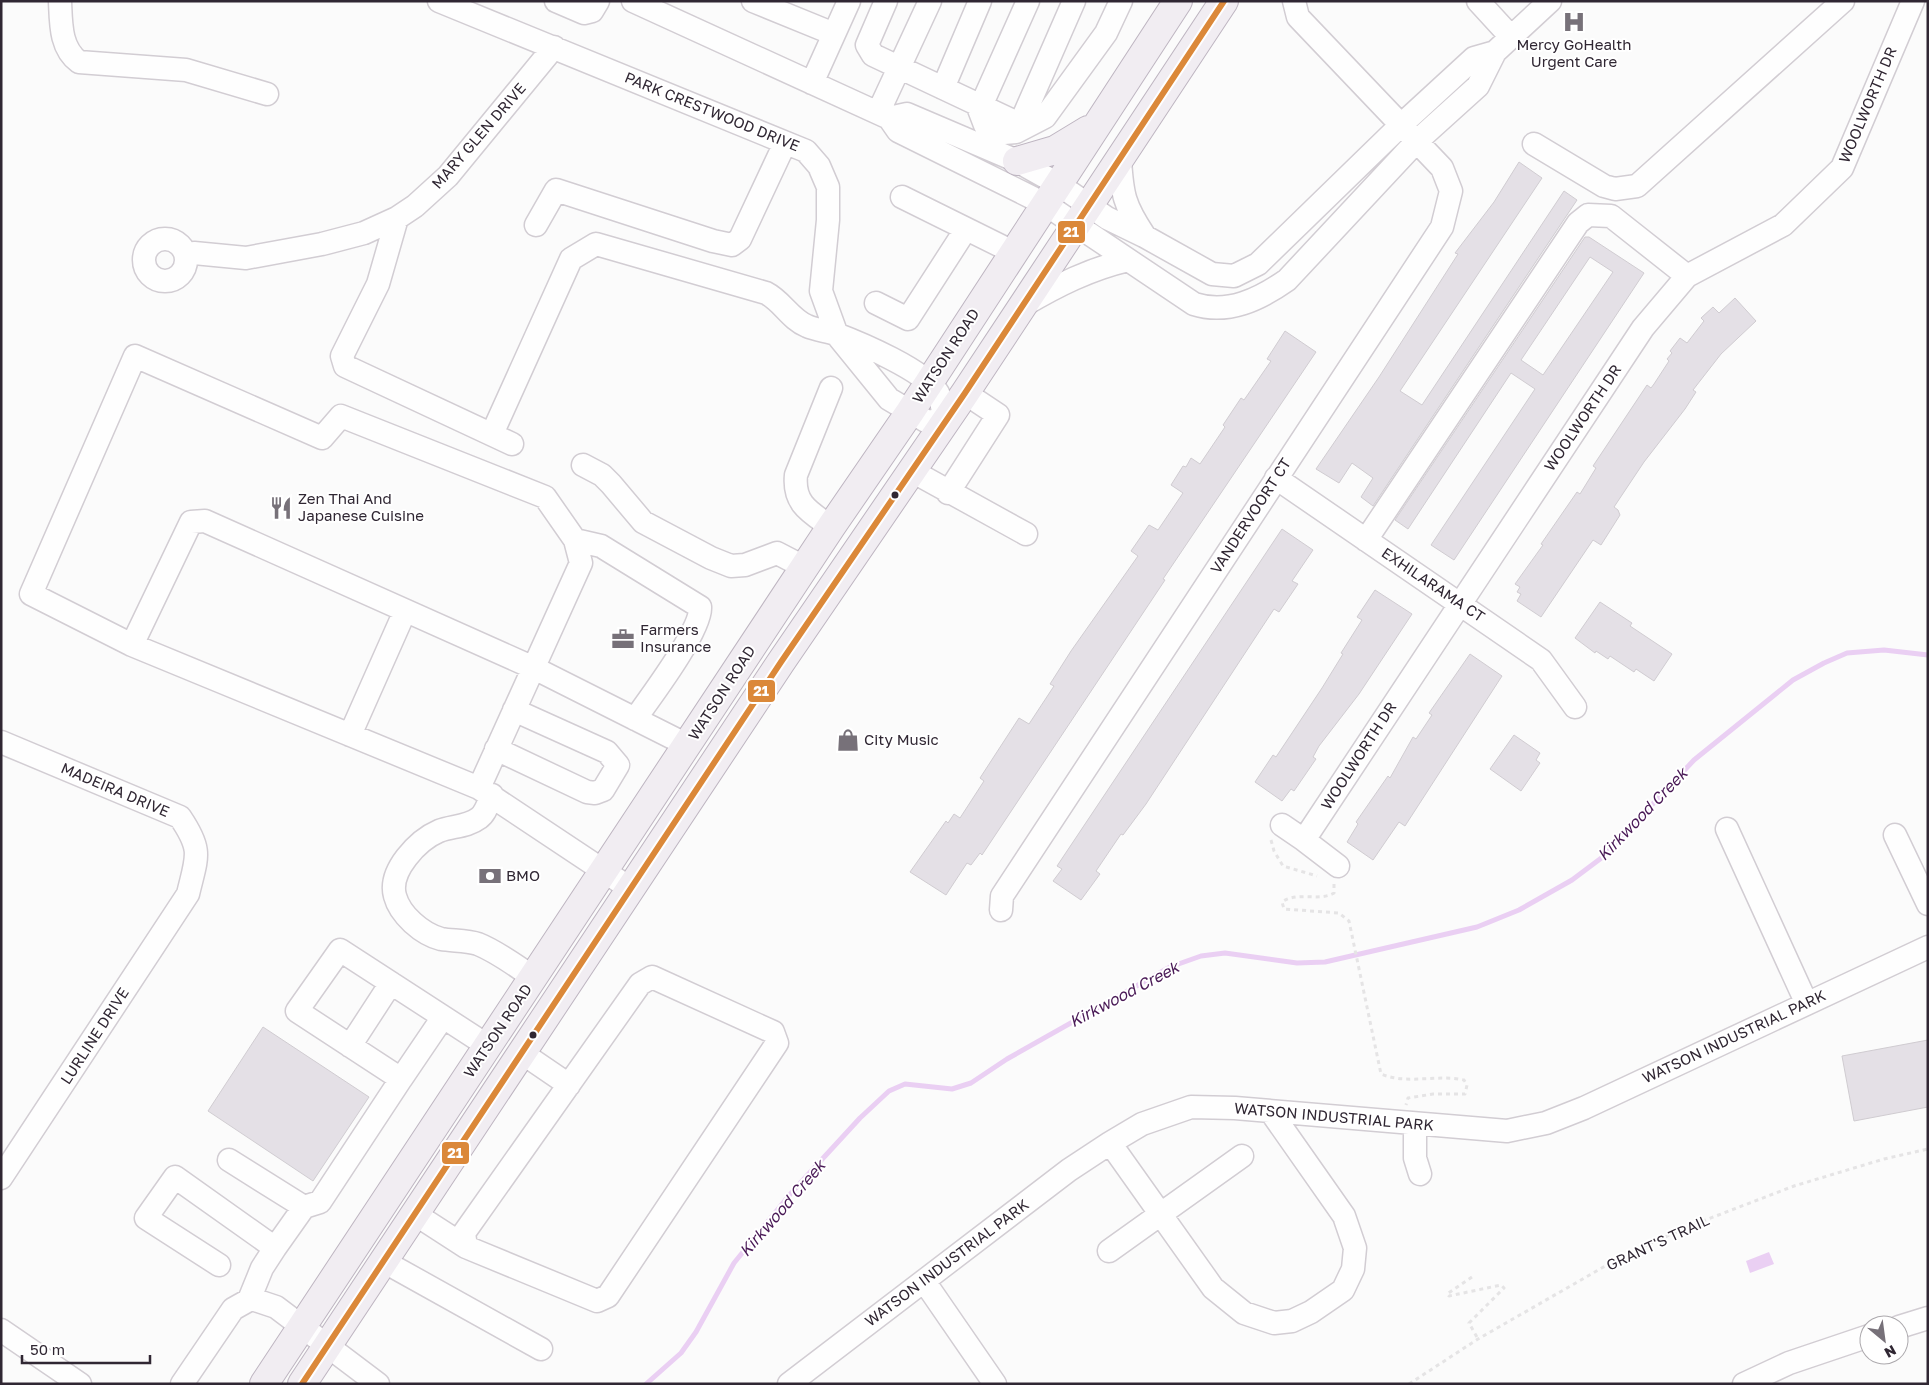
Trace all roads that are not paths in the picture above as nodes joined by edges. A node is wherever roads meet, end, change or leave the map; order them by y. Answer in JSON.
{"nodes":[{"id":1,"x":60,"y":1,"type":"edge"},
{"id":2,"x":439,"y":1,"type":"edge"},
{"id":3,"x":556,"y":1,"type":"edge"},
{"id":4,"x":598,"y":1,"type":"edge"},
{"id":5,"x":633,"y":1,"type":"edge"},
{"id":6,"x":753,"y":1,"type":"edge"},
{"id":7,"x":848,"y":1,"type":"edge"},
{"id":8,"x":886,"y":1,"type":"edge"},
{"id":9,"x":930,"y":1,"type":"edge"},
{"id":10,"x":980,"y":1,"type":"edge"},
{"id":11,"x":1028,"y":1,"type":"edge"},
{"id":12,"x":1074,"y":1,"type":"edge"},
{"id":13,"x":1120,"y":1,"type":"edge"},
{"id":14,"x":1178,"y":1,"type":"edge"},
{"id":15,"x":1224,"y":1,"type":"edge"},
{"id":16,"x":1294,"y":1,"type":"edge"},
{"id":17,"x":1478,"y":1,"type":"edge"},
{"id":18,"x":1550,"y":1,"type":"edge"},
{"id":19,"x":1843,"y":1,"type":"edge"},
{"id":20,"x":1913,"y":1,"type":"edge"},
{"id":21,"x":834,"y":34,"type":"junction"},
{"id":22,"x":1503,"y":44,"type":"junction"},
{"id":23,"x":554,"y":47,"type":"junction"},
{"id":24,"x":900,"y":68,"type":"junction"},
{"id":25,"x":812,"y":83,"type":"junction"},
{"id":26,"x":944,"y":88,"type":"junction"},
{"id":27,"x":267,"y":94,"type":"dead end"},
{"id":28,"x":979,"y":105,"type":"junction"},
{"id":29,"x":884,"y":116,"type":"junction"},
{"id":30,"x":1026,"y":123,"type":"junction"},
{"id":31,"x":1097,"y":123,"type":"junction"},
{"id":32,"x":1400,"y":126,"type":"junction"},
{"id":33,"x":1416,"y":142,"type":"junction"},
{"id":34,"x":785,"y":143,"type":"junction"},
{"id":35,"x":1534,"y":144,"type":"dead end"},
{"id":36,"x":1120,"y":159,"type":"junction"},
{"id":37,"x":1017,"y":161,"type":"junction"},
{"id":38,"x":1051,"y":194,"type":"junction"},
{"id":39,"x":902,"y":197,"type":"dead end"},
{"id":40,"x":1083,"y":213,"type":"junction"},
{"id":41,"x":397,"y":218,"type":"junction"},
{"id":42,"x":536,"y":226,"type":"dead end"},
{"id":43,"x":966,"y":229,"type":"junction"},
{"id":44,"x":1144,"y":236,"type":"junction"},
{"id":45,"x":1014,"y":252,"type":"junction"},
{"id":46,"x":186,"y":255,"type":"dead end"},
{"id":47,"x":1128,"y":260,"type":"junction"},
{"id":48,"x":1222,"y":275,"type":"junction"},
{"id":49,"x":1687,"y":276,"type":"junction"},
{"id":50,"x":876,"y":303,"type":"dead end"},
{"id":51,"x":1022,"y":307,"type":"junction"},
{"id":52,"x":1204,"y":307,"type":"junction"},
{"id":53,"x":837,"y":335,"type":"junction"},
{"id":54,"x":929,"y":382,"type":"junction"},
{"id":55,"x":831,"y":388,"type":"dead end"},
{"id":56,"x":965,"y":393,"type":"junction"},
{"id":57,"x":910,"y":412,"type":"junction"},
{"id":58,"x":946,"y":422,"type":"junction"},
{"id":59,"x":492,"y":434,"type":"junction"},
{"id":60,"x":512,"y":444,"type":"dead end"},
{"id":61,"x":583,"y":465,"type":"dead end"},
{"id":62,"x":912,"y":471,"type":"junction"},
{"id":63,"x":1276,"y":478,"type":"junction"},
{"id":64,"x":948,"y":493,"type":"junction"},
{"id":65,"x":831,"y":527,"type":"junction"},
{"id":66,"x":1026,"y":534,"type":"dead end"},
{"id":67,"x":576,"y":540,"type":"junction"},
{"id":68,"x":1366,"y":540,"type":"junction"},
{"id":69,"x":804,"y":567,"type":"junction"},
{"id":70,"x":1459,"y":604,"type":"junction"},
{"id":71,"x":406,"y":610,"type":"junction"},
{"id":72,"x":132,"y":645,"type":"junction"},
{"id":73,"x":534,"y":668,"type":"junction"},
{"id":74,"x":1575,"y":707,"type":"dead end"},
{"id":75,"x":514,"y":710,"type":"junction"},
{"id":76,"x":635,"y":719,"type":"junction"},
{"id":77,"x":350,"y":734,"type":"junction"},
{"id":78,"x":2,"y":745,"type":"edge"},
{"id":79,"x":687,"y":745,"type":"junction"},
{"id":80,"x":496,"y":749,"type":"junction"},
{"id":81,"x":485,"y":791,"type":"junction"},
{"id":82,"x":1282,"y":825,"type":"road end"},
{"id":83,"x":1727,"y":829,"type":"dead end"},
{"id":84,"x":1895,"y":835,"type":"dead end"},
{"id":85,"x":1304,"y":840,"type":"junction"},
{"id":86,"x":604,"y":870,"type":"junction"},
{"id":87,"x":1328,"y":874,"type":"road end"},
{"id":88,"x":631,"y":889,"type":"junction"},
{"id":89,"x":188,"y":894,"type":"joint"},
{"id":90,"x":1928,"y":904,"type":"edge"},
{"id":91,"x":1001,"y":910,"type":"dead end"},
{"id":92,"x":1928,"y":946,"type":"edge"},
{"id":93,"x":534,"y":978,"type":"junction"},
{"id":94,"x":391,"y":983,"type":"junction"},
{"id":95,"x":1806,"y":1002,"type":"junction"},
{"id":96,"x":443,"y":1017,"type":"junction"},
{"id":97,"x":350,"y":1046,"type":"junction"},
{"id":98,"x":488,"y":1046,"type":"junction"},
{"id":99,"x":522,"y":1053,"type":"junction"},
{"id":100,"x":401,"y":1079,"type":"junction"},
{"id":101,"x":569,"y":1085,"type":"junction"},
{"id":102,"x":1271,"y":1112,"type":"junction"},
{"id":103,"x":1415,"y":1125,"type":"junction"},
{"id":104,"x":1110,"y":1143,"type":"junction"},
{"id":105,"x":1242,"y":1156,"type":"dead end"},
{"id":106,"x":229,"y":1160,"type":"dead end"},
{"id":107,"x":1420,"y":1174,"type":"dead end"},
{"id":108,"x":1,"y":1178,"type":"edge"},
{"id":109,"x":304,"y":1207,"type":"junction"},
{"id":110,"x":415,"y":1214,"type":"junction"},
{"id":111,"x":1164,"y":1218,"type":"junction"},
{"id":112,"x":466,"y":1247,"type":"junction"},
{"id":113,"x":275,"y":1248,"type":"junction"},
{"id":114,"x":1109,"y":1251,"type":"dead end"},
{"id":115,"x":383,"y":1261,"type":"junction"},
{"id":116,"x":219,"y":1265,"type":"dead end"},
{"id":117,"x":924,"y":1281,"type":"junction"},
{"id":118,"x":249,"y":1300,"type":"junction"},
{"id":119,"x":1928,"y":1318,"type":"edge"},
{"id":120,"x":1909,"y":1324,"type":"edge"},
{"id":121,"x":302,"y":1326,"type":"junction"},
{"id":122,"x":1,"y":1330,"type":"edge"},
{"id":123,"x":1859,"y":1339,"type":"edge"},
{"id":124,"x":327,"y":1345,"type":"junction"},
{"id":125,"x":541,"y":1349,"type":"dead end"},
{"id":126,"x":1789,"y":1363,"type":"junction"},
{"id":127,"x":80,"y":1384,"type":"edge"},
{"id":128,"x":182,"y":1384,"type":"edge"},
{"id":129,"x":264,"y":1384,"type":"edge"},
{"id":130,"x":302,"y":1384,"type":"edge"},
{"id":131,"x":378,"y":1384,"type":"edge"},
{"id":132,"x":789,"y":1384,"type":"edge"},
{"id":133,"x":995,"y":1384,"type":"edge"},
{"id":134,"x":1744,"y":1384,"type":"edge"},
{"id":135,"x":1780,"y":1384,"type":"edge"}],
"edges":[{"from":1,"to":27,"type":"street"},
{"from":2,"to":23,"type":"street","name":"PARK CRESTWOOD DRIVE"},
{"from":3,"to":4,"type":"street"},
{"from":5,"to":25,"type":"street"},
{"from":6,"to":21,"type":"street"},
{"from":7,"to":21,"type":"street"},
{"from":8,"to":24,"type":"street"},
{"from":9,"to":24,"type":"street"},
{"from":10,"to":26,"type":"street"},
{"from":11,"to":28,"type":"street"},
{"from":12,"to":30,"type":"street"},
{"from":13,"to":30,"type":"street"},
{"from":14,"to":31,"type":"main road","name":"WATSON ROAD"},
{"from":15,"to":36,"type":"main road"},
{"from":16,"to":32,"type":"street","name":"VANDERVOORT CT"},
{"from":17,"to":22,"type":"street"},
{"from":18,"to":22,"type":"street"},
{"from":19,"to":35,"type":"street"},
{"from":20,"to":49,"type":"street","name":"WOOLWORTH DR"},
{"from":21,"to":25,"type":"street"},
{"from":22,"to":32,"type":"street"},
{"from":22,"to":33,"type":"street"},
{"from":23,"to":34,"type":"street","name":"PARK CRESTWOOD DRIVE"},
{"from":23,"to":41,"type":"street","name":"MARY GLEN DRIVE"},
{"from":24,"to":26,"type":"street"},
{"from":24,"to":29,"type":"street"},
{"from":25,"to":29,"type":"street"},
{"from":26,"to":28,"type":"street"},
{"from":28,"to":30,"type":"street"},
{"from":29,"to":37,"type":"street"},
{"from":29,"to":38,"type":"street"},
{"from":31,"to":37,"type":"main road"},
{"from":31,"to":38,"type":"main road","name":"WATSON ROAD"},
{"from":32,"to":33,"type":"street","name":"VANDERVOORT CT"},
{"from":32,"to":48,"type":"street"},
{"from":33,"to":52,"type":"street"},
{"from":33,"to":63,"type":"street","name":"VANDERVOORT CT"},
{"from":34,"to":42,"type":"street"},
{"from":34,"to":53,"type":"street","name":"PARK CRESTWOOD DRIVE"},
{"from":36,"to":40,"type":"main road"},
{"from":36,"to":44,"type":"street"},
{"from":37,"to":38,"type":"street"},
{"from":38,"to":40,"type":"street"},
{"from":38,"to":45,"type":"main road","name":"WATSON ROAD"},
{"from":39,"to":43,"type":"street"},
{"from":40,"to":44,"type":"street"},
{"from":40,"to":47,"type":"street"},
{"from":40,"to":51,"type":"main road"},
{"from":41,"to":46,"type":"street","name":"MARY GLEN DRIVE"},
{"from":41,"to":59,"type":"street"},
{"from":43,"to":45,"type":"street"},
{"from":43,"to":50,"type":"street"},
{"from":44,"to":48,"type":"street"},
{"from":45,"to":54,"type":"main road","name":"WATSON ROAD"},
{"from":47,"to":51,"type":"street"},
{"from":47,"to":52,"type":"street"},
{"from":48,"to":52,"type":"street"},
{"from":49,"to":68,"type":"street"},
{"from":49,"to":70,"type":"street","name":"WOOLWORTH DR"},
{"from":51,"to":56,"type":"main road"},
{"from":53,"to":54,"type":"street"},
{"from":53,"to":57,"type":"street","name":"PARK CRESTWOOD DRIVE"},
{"from":53,"to":59,"type":"street"},
{"from":54,"to":57,"type":"main road","name":"WATSON ROAD"},
{"from":54,"to":58,"type":"street"},
{"from":55,"to":65,"type":"street"},
{"from":56,"to":58,"type":"main road"},
{"from":56,"to":64,"type":"street"},
{"from":57,"to":58,"type":"street","name":"PARK CRESTWOOD DRIVE"},
{"from":57,"to":65,"type":"main road","name":"WATSON ROAD"},
{"from":58,"to":62,"type":"main road"},
{"from":59,"to":60,"type":"street"},
{"from":61,"to":69,"type":"street"},
{"from":62,"to":64,"type":"street"},
{"from":62,"to":88,"type":"main road"},
{"from":63,"to":68,"type":"street","name":"EXHILARAMA CT"},
{"from":63,"to":91,"type":"street","name":"VANDERVOORT CT"},
{"from":64,"to":66,"type":"street"},
{"from":65,"to":69,"type":"main road","name":"WATSON ROAD"},
{"from":67,"to":72,"type":"street"},
{"from":67,"to":73,"type":"street"},
{"from":67,"to":76,"type":"street"},
{"from":68,"to":70,"type":"street","name":"EXHILARAMA CT"},
{"from":69,"to":79,"type":"main road","name":"WATSON ROAD"},
{"from":70,"to":74,"type":"street","name":"EXHILARAMA CT"},
{"from":70,"to":85,"type":"street","name":"WOOLWORTH DR"},
{"from":71,"to":72,"type":"street"},
{"from":71,"to":73,"type":"street"},
{"from":71,"to":77,"type":"street"},
{"from":72,"to":77,"type":"street"},
{"from":73,"to":75,"type":"street"},
{"from":73,"to":76,"type":"street"},
{"from":75,"to":80,"type":"street"},
{"from":75,"to":80,"type":"street"},
{"from":76,"to":79,"type":"street"},
{"from":77,"to":81,"type":"street"},
{"from":78,"to":89,"type":"street","name":"MADEIRA DRIVE"},
{"from":79,"to":86,"type":"main road","name":"WATSON ROAD"},
{"from":80,"to":81,"type":"street"},
{"from":81,"to":86,"type":"street"},
{"from":81,"to":93,"type":"street"},
{"from":82,"to":85,"type":"street"},
{"from":83,"to":95,"type":"street"},
{"from":84,"to":90,"type":"street"},
{"from":85,"to":87,"type":"street"},
{"from":86,"to":88,"type":"street"},
{"from":86,"to":93,"type":"main road","name":"WATSON ROAD"},
{"from":88,"to":99,"type":"main road"},
{"from":89,"to":108,"type":"street","name":"LURLINE DRIVE"},
{"from":92,"to":95,"type":"street","name":"WATSON INDUSTRIAL PARK"},
{"from":93,"to":98,"type":"main road","name":"WATSON ROAD"},
{"from":94,"to":96,"type":"street"},
{"from":94,"to":97,"type":"street"},
{"from":94,"to":97,"type":"street"},
{"from":95,"to":103,"type":"street","name":"WATSON INDUSTRIAL PARK"},
{"from":96,"to":98,"type":"street"},
{"from":96,"to":100,"type":"street"},
{"from":97,"to":100,"type":"street"},
{"from":98,"to":121,"type":"main road","name":"WATSON ROAD"},
{"from":99,"to":101,"type":"street"},
{"from":99,"to":110,"type":"main road"},
{"from":100,"to":109,"type":"street"},
{"from":101,"to":112,"type":"street"},
{"from":101,"to":112,"type":"street"},
{"from":102,"to":103,"type":"street","name":"WATSON INDUSTRIAL PARK"},
{"from":102,"to":104,"type":"street","name":"WATSON INDUSTRIAL PARK"},
{"from":102,"to":111,"type":"street"},
{"from":103,"to":107,"type":"street"},
{"from":104,"to":111,"type":"street"},
{"from":104,"to":117,"type":"street","name":"WATSON INDUSTRIAL PARK"},
{"from":105,"to":111,"type":"street"},
{"from":106,"to":109,"type":"street"},
{"from":109,"to":113,"type":"street"},
{"from":110,"to":112,"type":"street"},
{"from":110,"to":115,"type":"main road"},
{"from":111,"to":114,"type":"street"},
{"from":113,"to":116,"type":"street"},
{"from":113,"to":118,"type":"street"},
{"from":115,"to":124,"type":"main road"},
{"from":115,"to":125,"type":"street"},
{"from":117,"to":132,"type":"street","name":"WATSON INDUSTRIAL PARK"},
{"from":117,"to":133,"type":"street"},
{"from":118,"to":121,"type":"street"},
{"from":118,"to":128,"type":"street"},
{"from":119,"to":120,"type":"street"},
{"from":121,"to":124,"type":"street"},
{"from":121,"to":129,"type":"main road","name":"WATSON ROAD"},
{"from":122,"to":127,"type":"street"},
{"from":123,"to":126,"type":"street"},
{"from":124,"to":130,"type":"main road"},
{"from":124,"to":131,"type":"street"},
{"from":126,"to":134,"type":"street"},
{"from":126,"to":135,"type":"street"}]}
